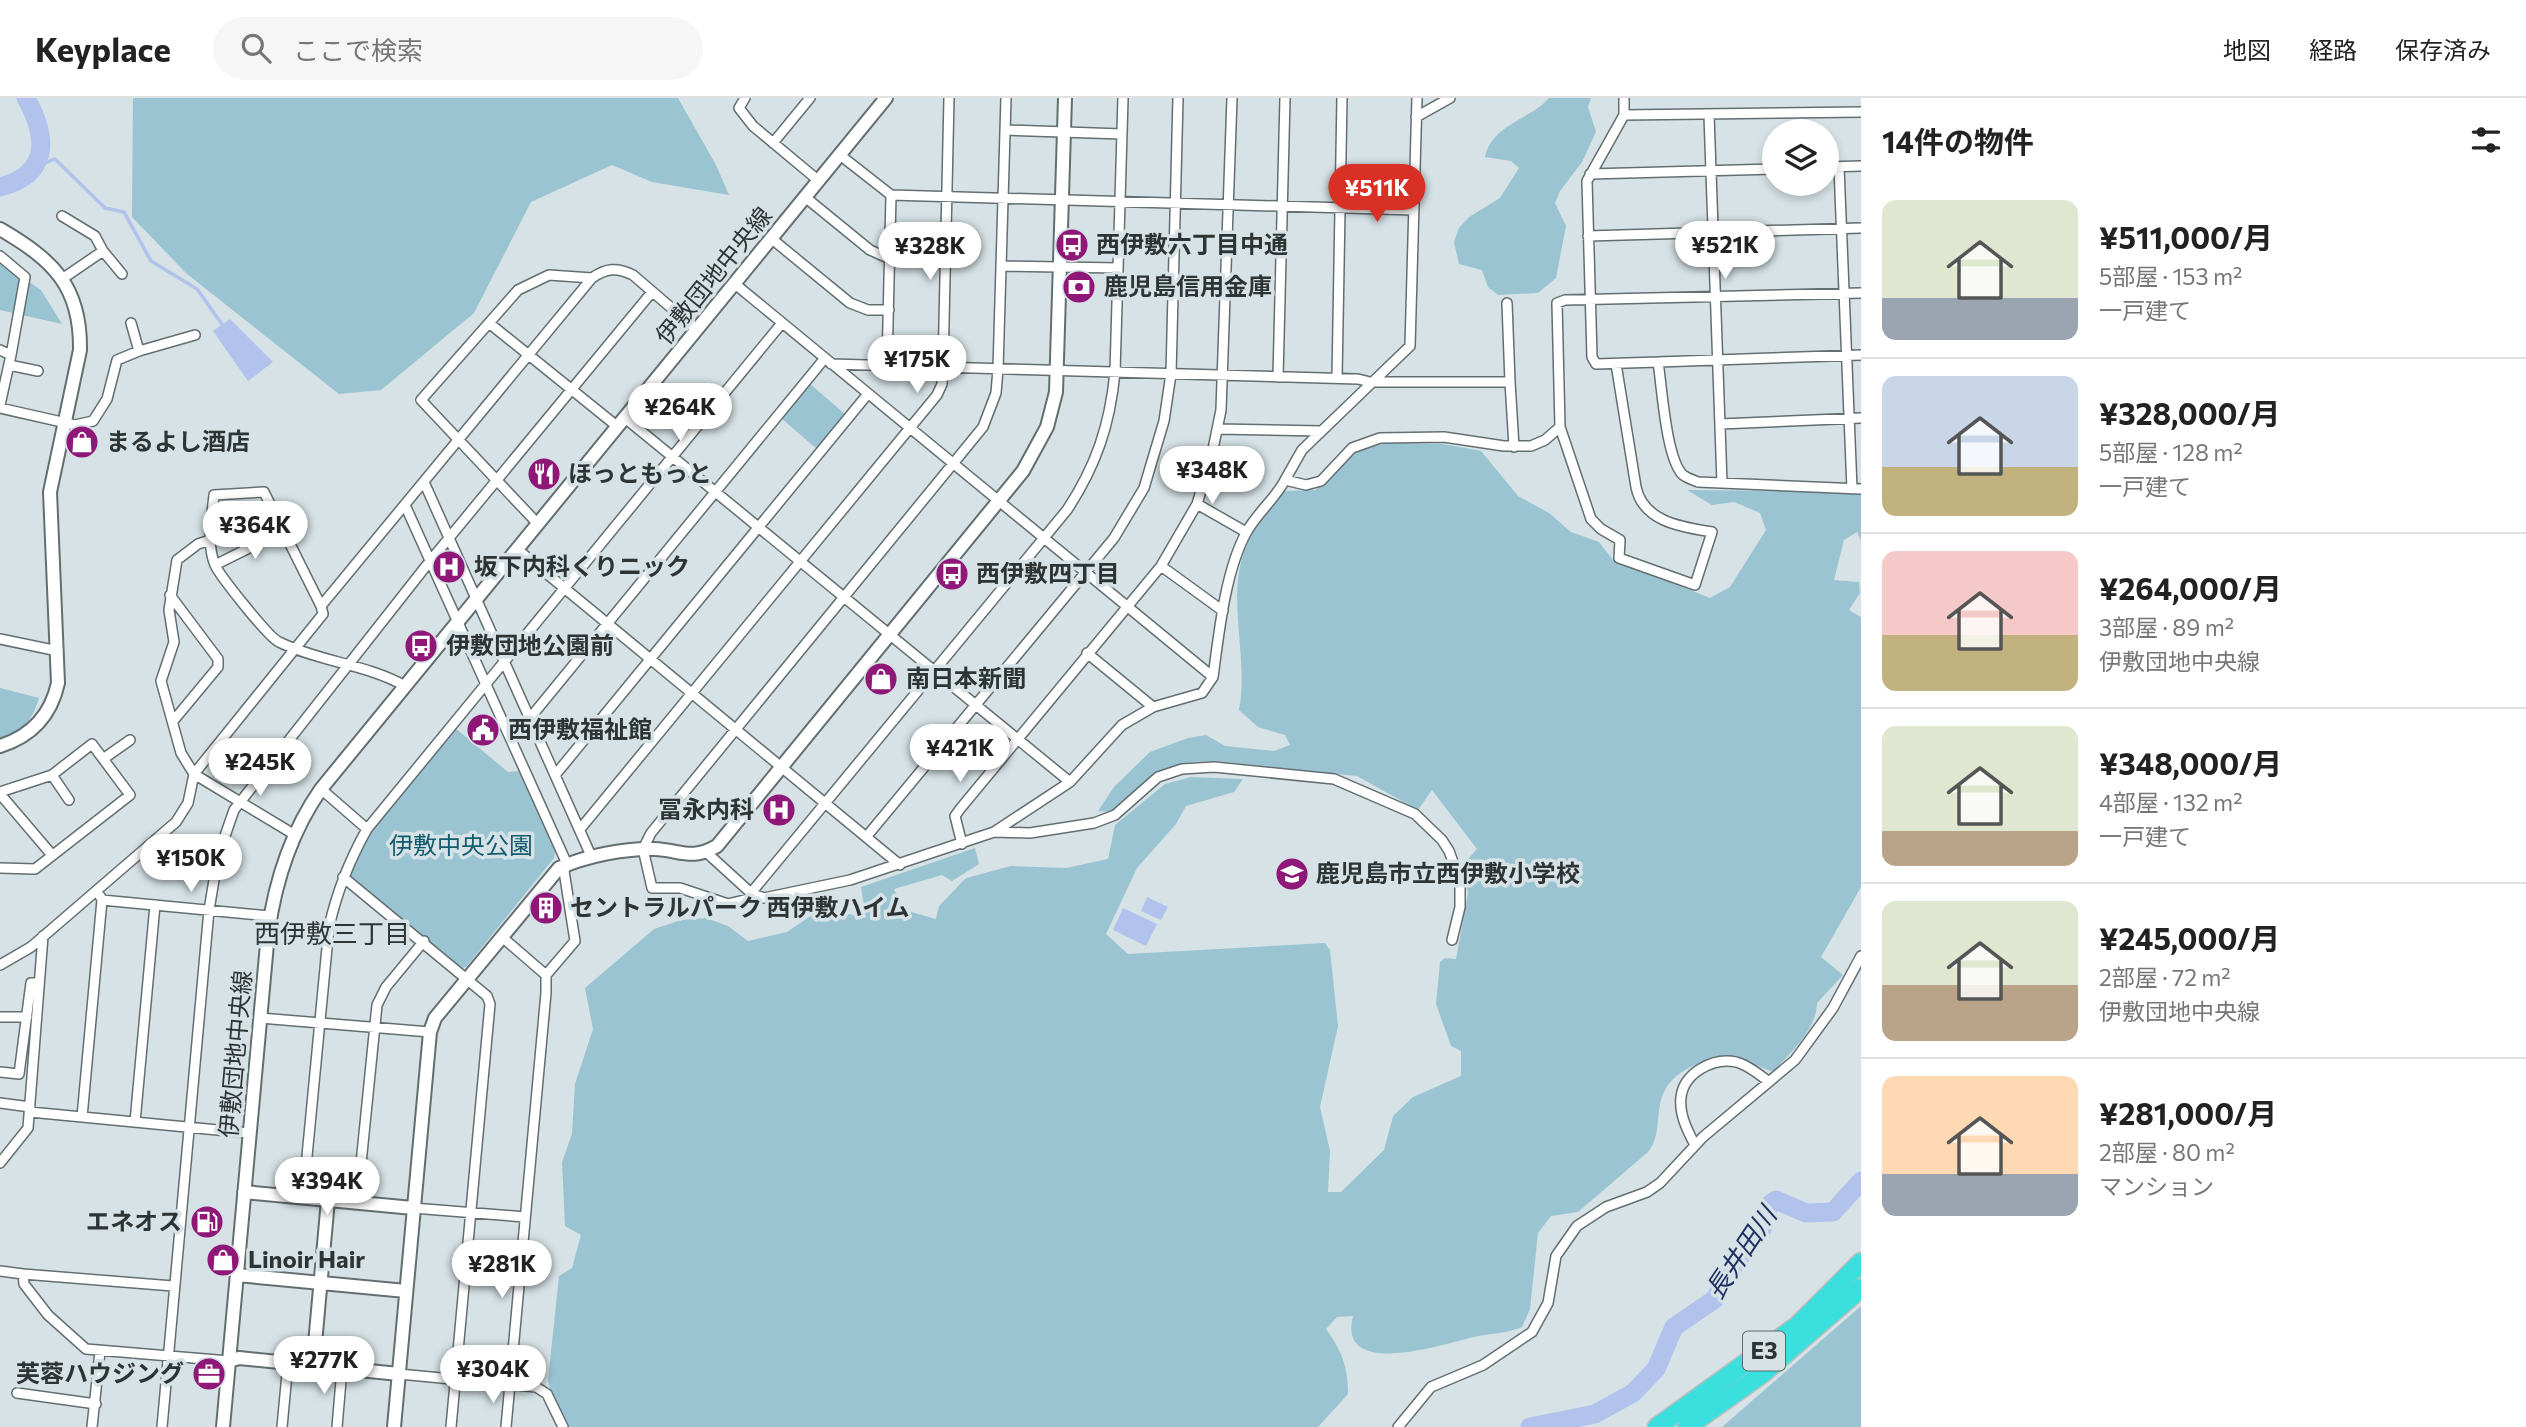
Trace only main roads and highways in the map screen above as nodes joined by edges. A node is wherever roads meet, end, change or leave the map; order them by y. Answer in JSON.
{"nodes":[{"id":1,"x":1861,"y":1262,"type":"edge"},
{"id":2,"x":1861,"y":1288,"type":"edge"},
{"id":3,"x":1657,"y":1427,"type":"edge"},
{"id":4,"x":1687,"y":1427,"type":"edge"}],
"edges":[{"from":1,"to":3,"type":"highway","number":"E3"},
{"from":2,"to":4,"type":"highway","number":"E3"}]}
